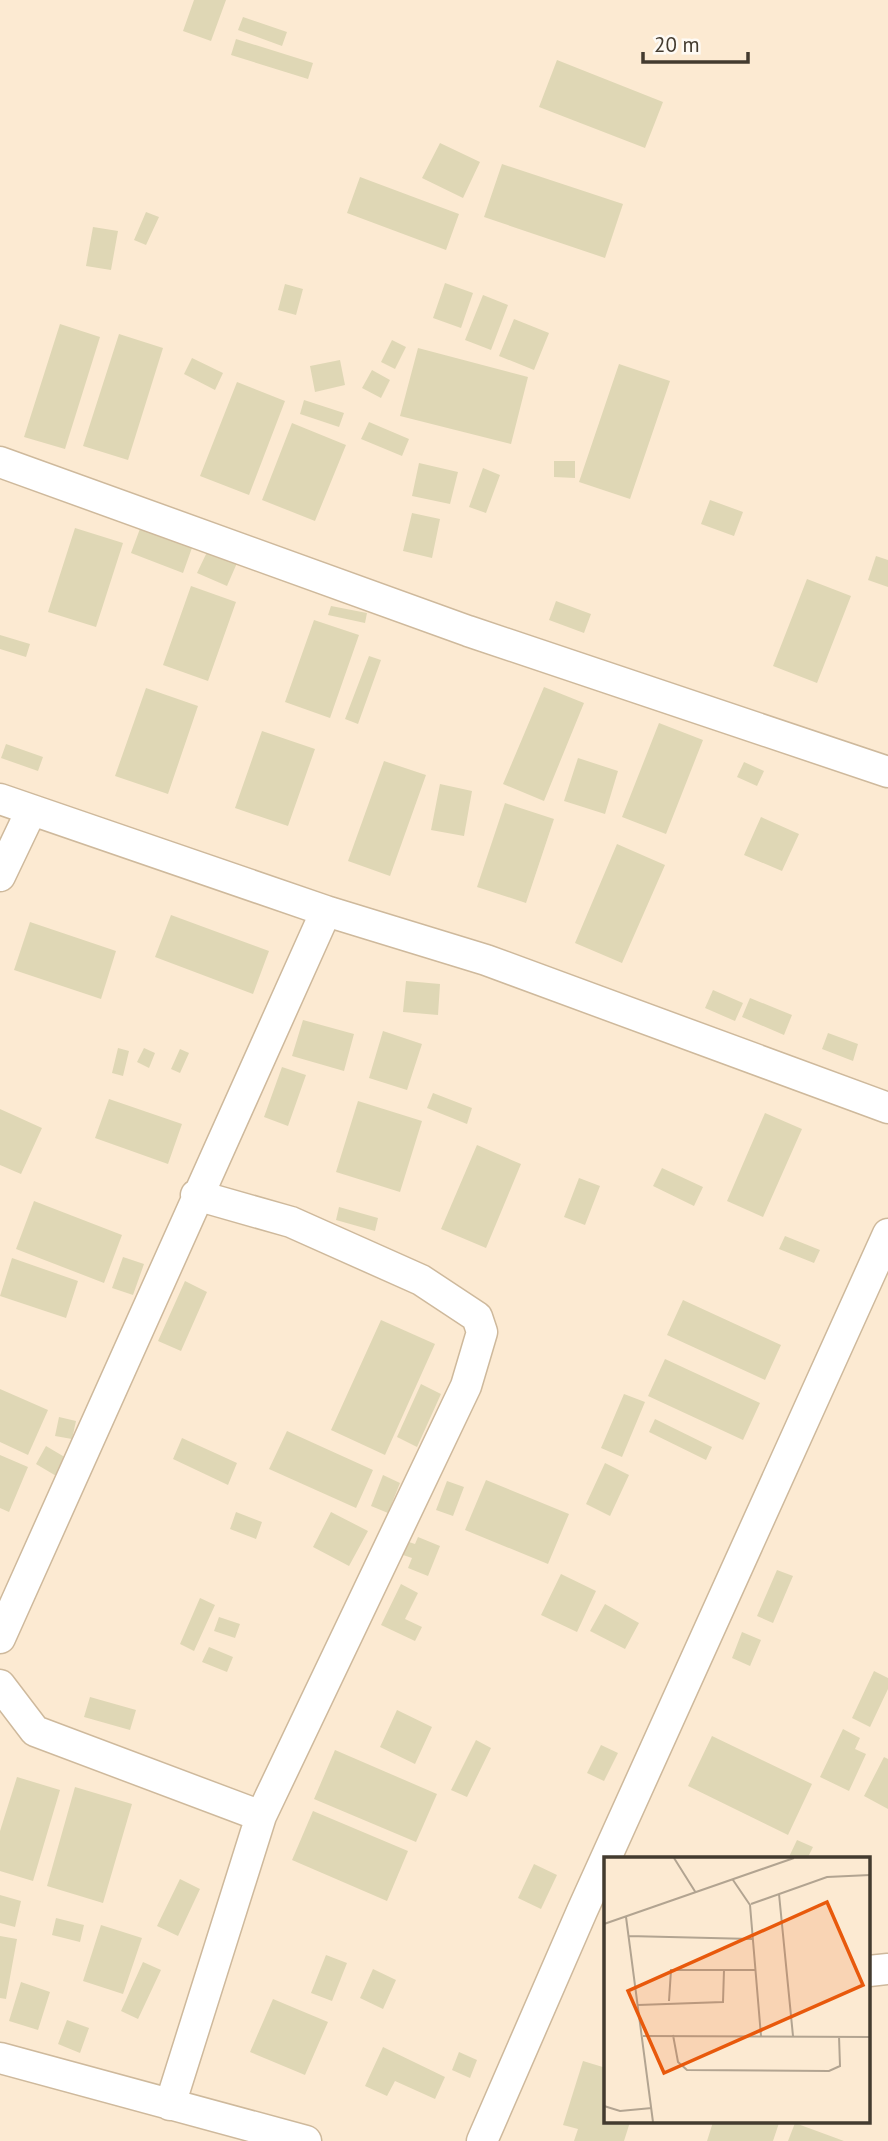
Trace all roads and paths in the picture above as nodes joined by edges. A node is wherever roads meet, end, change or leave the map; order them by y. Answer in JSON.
{"nodes":[{"id":1,"x":0,"y":462,"type":"edge"},
{"id":2,"x":888,"y":772,"type":"edge"},
{"id":3,"x":0,"y":799,"type":"edge"},
{"id":4,"x":31,"y":811,"type":"junction"},
{"id":5,"x":0,"y":876,"type":"edge"},
{"id":6,"x":326,"y":911,"type":"junction"},
{"id":7,"x":888,"y":1108,"type":"edge"},
{"id":8,"x":197,"y":1195,"type":"junction"},
{"id":9,"x":888,"y":1234,"type":"edge"},
{"id":10,"x":0,"y":1638,"type":"edge"},
{"id":11,"x":0,"y":1685,"type":"edge"},
{"id":12,"x":261,"y":1816,"type":"junction"},
{"id":13,"x":619,"y":1857,"type":"edge"},
{"id":14,"x":604,"y":1891,"type":"edge"},
{"id":15,"x":594,"y":1914,"type":"edge"},
{"id":16,"x":888,"y":1969,"type":"edge"},
{"id":17,"x":870,"y":1971,"type":"edge"},
{"id":18,"x":0,"y":2057,"type":"edge"},
{"id":19,"x":170,"y":2105,"type":"junction"},
{"id":20,"x":306,"y":2141,"type":"edge"},
{"id":21,"x":482,"y":2141,"type":"edge"}],
"edges":[{"from":1,"to":2,"type":"street"},
{"from":3,"to":4,"type":"street"},
{"from":4,"to":5,"type":"street"},
{"from":4,"to":6,"type":"street"},
{"from":6,"to":7,"type":"street"},
{"from":6,"to":8,"type":"street"},
{"from":8,"to":10,"type":"street"},
{"from":8,"to":12,"type":"street"},
{"from":9,"to":13,"type":"street"},
{"from":11,"to":12,"type":"street"},
{"from":12,"to":19,"type":"street"},
{"from":14,"to":15,"type":"street"},
{"from":15,"to":21,"type":"street"},
{"from":16,"to":17,"type":"street"},
{"from":18,"to":19,"type":"street"},
{"from":19,"to":20,"type":"street"}]}
